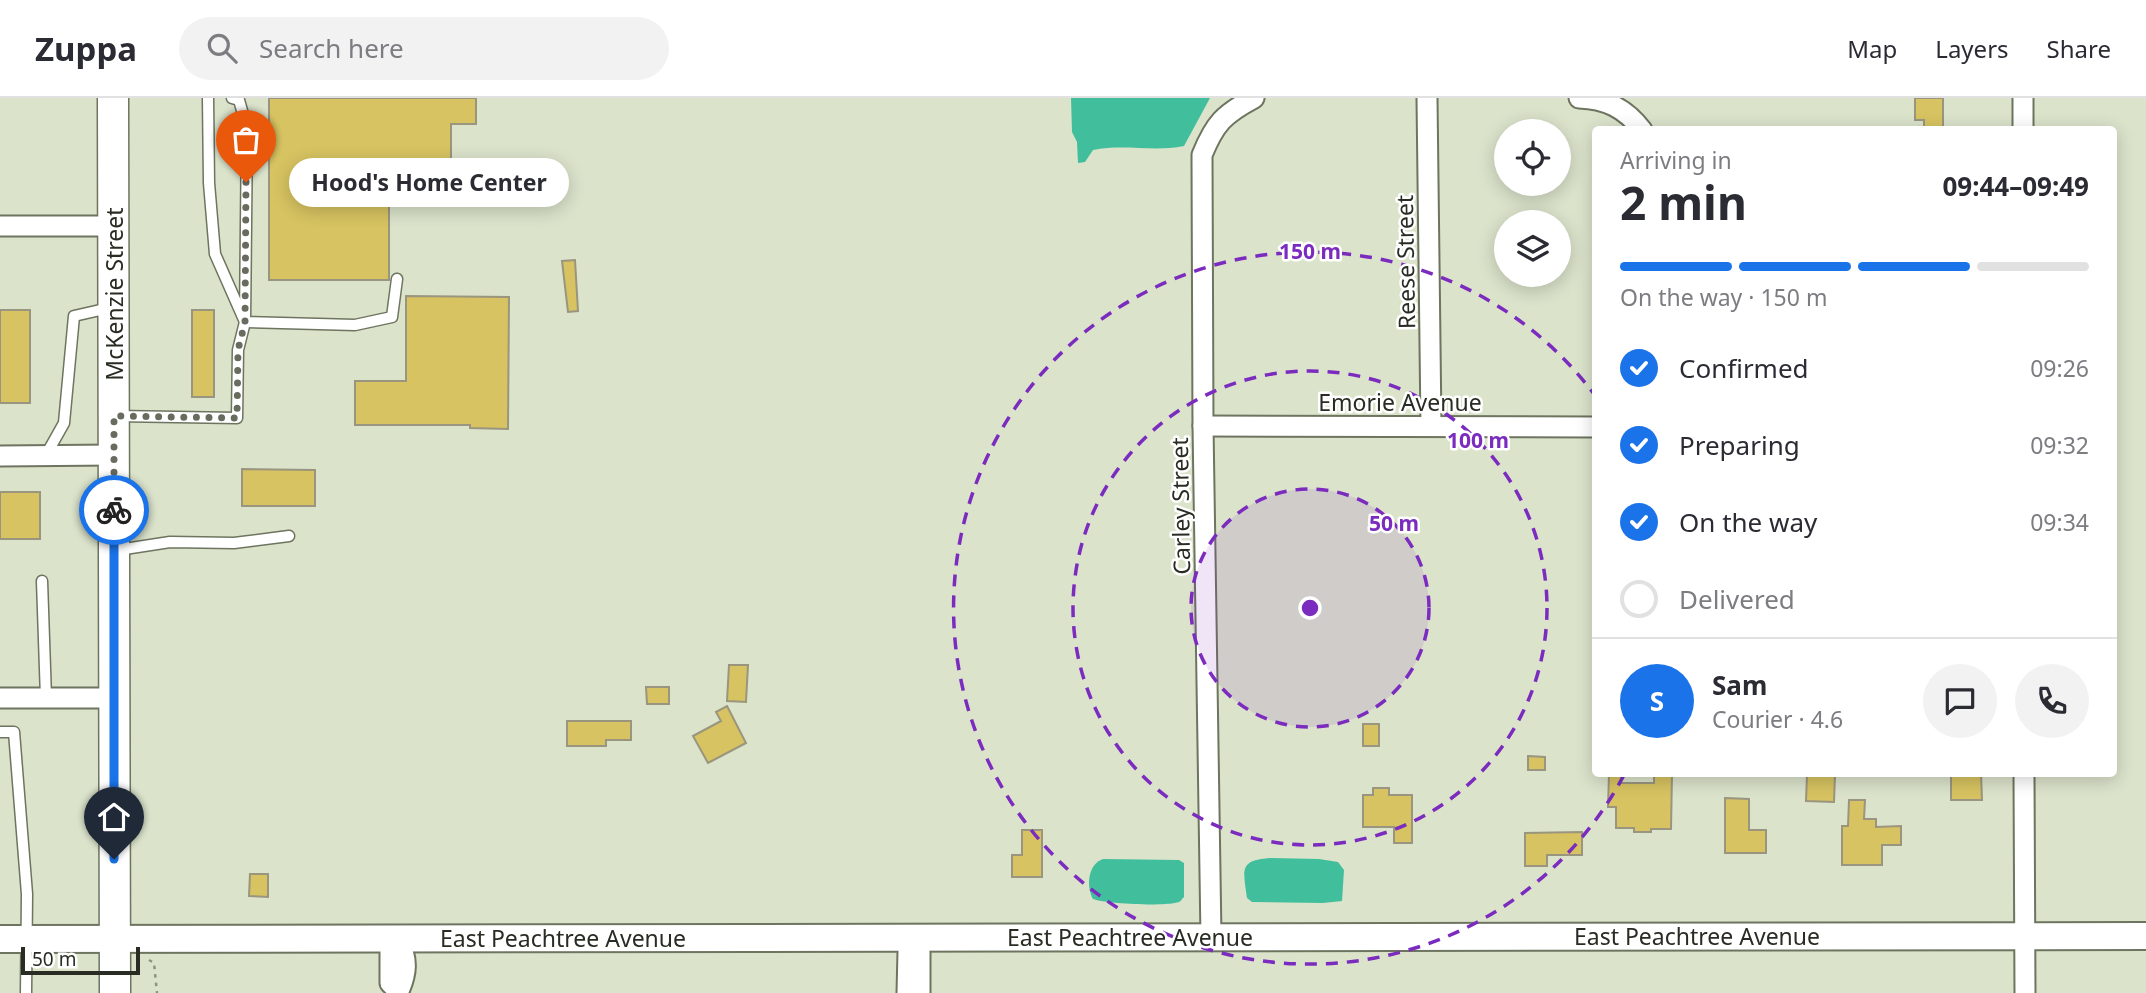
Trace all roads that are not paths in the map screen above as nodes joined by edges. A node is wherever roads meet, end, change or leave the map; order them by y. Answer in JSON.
{"nodes":[{"id":1,"x":113,"y":98,"type":"edge"},
{"id":2,"x":208,"y":98,"type":"edge"},
{"id":3,"x":232,"y":98,"type":"edge"},
{"id":4,"x":1254,"y":98,"type":"edge"},
{"id":5,"x":1427,"y":98,"type":"edge"},
{"id":6,"x":1579,"y":98,"type":"edge"},
{"id":7,"x":2023,"y":98,"type":"edge"},
{"id":8,"x":1639,"y":126,"type":"edge"},
{"id":9,"x":2023,"y":126,"type":"edge"},
{"id":10,"x":0,"y":226,"type":"edge"},
{"id":11,"x":113,"y":226,"type":"junction"},
{"id":12,"x":397,"y":279,"type":"dead end"},
{"id":13,"x":114,"y":306,"type":"junction"},
{"id":14,"x":245,"y":322,"type":"junction"},
{"id":15,"x":114,"y":416,"type":"junction"},
{"id":16,"x":1203,"y":426,"type":"junction"},
{"id":17,"x":1431,"y":426,"type":"junction"},
{"id":18,"x":1592,"y":427,"type":"edge"},
{"id":19,"x":114,"y":454,"type":"junction"},
{"id":20,"x":0,"y":456,"type":"edge"},
{"id":21,"x":46,"y":456,"type":"junction"},
{"id":22,"x":289,"y":536,"type":"dead end"},
{"id":23,"x":114,"y":550,"type":"junction"},
{"id":24,"x":42,"y":581,"type":"dead end"},
{"id":25,"x":0,"y":698,"type":"edge"},
{"id":26,"x":46,"y":698,"type":"junction"},
{"id":27,"x":113,"y":698,"type":"junction"},
{"id":28,"x":0,"y":732,"type":"edge"},
{"id":29,"x":2024,"y":777,"type":"edge"},
{"id":30,"x":2025,"y":936,"type":"junction"},
{"id":31,"x":2146,"y":936,"type":"edge"},
{"id":32,"x":913,"y":937,"type":"junction"},
{"id":33,"x":1211,"y":937,"type":"junction"},
{"id":34,"x":13,"y":939,"type":"edge"},
{"id":35,"x":115,"y":939,"type":"junction"},
{"id":36,"x":397,"y":939,"type":"junction"},
{"id":37,"x":398,"y":992,"type":"edge"},
{"id":38,"x":26,"y":993,"type":"edge"},
{"id":39,"x":115,"y":993,"type":"edge"},
{"id":40,"x":907,"y":993,"type":"edge"},
{"id":41,"x":920,"y":993,"type":"edge"},
{"id":42,"x":2025,"y":993,"type":"edge"}],
"edges":[{"from":1,"to":11,"type":"main road","name":"McKenzie Street"},
{"from":2,"to":14,"type":"lane"},
{"from":3,"to":14,"type":"lane"},
{"from":4,"to":16,"type":"street","name":"Carley Street"},
{"from":5,"to":17,"type":"street","name":"Reese Street"},
{"from":6,"to":8,"type":"street"},
{"from":7,"to":9,"type":"street"},
{"from":10,"to":11,"type":"street"},
{"from":11,"to":13,"type":"main road","name":"McKenzie Street"},
{"from":12,"to":14,"type":"lane"},
{"from":13,"to":15,"type":"main road","name":"McKenzie Street"},
{"from":13,"to":21,"type":"lane"},
{"from":14,"to":15,"type":"lane"},
{"from":15,"to":19,"type":"main road","name":"McKenzie Street"},
{"from":16,"to":17,"type":"street","name":"Emorie Avenue"},
{"from":16,"to":33,"type":"street","name":"Carley Street"},
{"from":17,"to":18,"type":"street","name":"Emorie Avenue"},
{"from":19,"to":21,"type":"street"},
{"from":19,"to":23,"type":"main road","name":"McKenzie Street"},
{"from":20,"to":21,"type":"street"},
{"from":22,"to":23,"type":"lane"},
{"from":23,"to":27,"type":"main road","name":"McKenzie Street"},
{"from":24,"to":26,"type":"lane"},
{"from":25,"to":26,"type":"street"},
{"from":26,"to":27,"type":"street"},
{"from":27,"to":35,"type":"main road","name":"McKenzie Street"},
{"from":28,"to":34,"type":"lane"},
{"from":29,"to":30,"type":"street"},
{"from":30,"to":31,"type":"street","name":"East Peachtree Avenue"},
{"from":30,"to":33,"type":"street","name":"East Peachtree Avenue"},
{"from":30,"to":42,"type":"street"},
{"from":32,"to":33,"type":"street","name":"East Peachtree Avenue"},
{"from":32,"to":36,"type":"street","name":"East Peachtree Avenue"},
{"from":32,"to":40,"type":"street"},
{"from":32,"to":41,"type":"street"},
{"from":34,"to":35,"type":"street","name":"East Peachtree Avenue"},
{"from":34,"to":38,"type":"lane"},
{"from":35,"to":36,"type":"street","name":"East Peachtree Avenue"},
{"from":35,"to":39,"type":"main road","name":"McKenzie Street"},
{"from":36,"to":37,"type":"street"}]}
